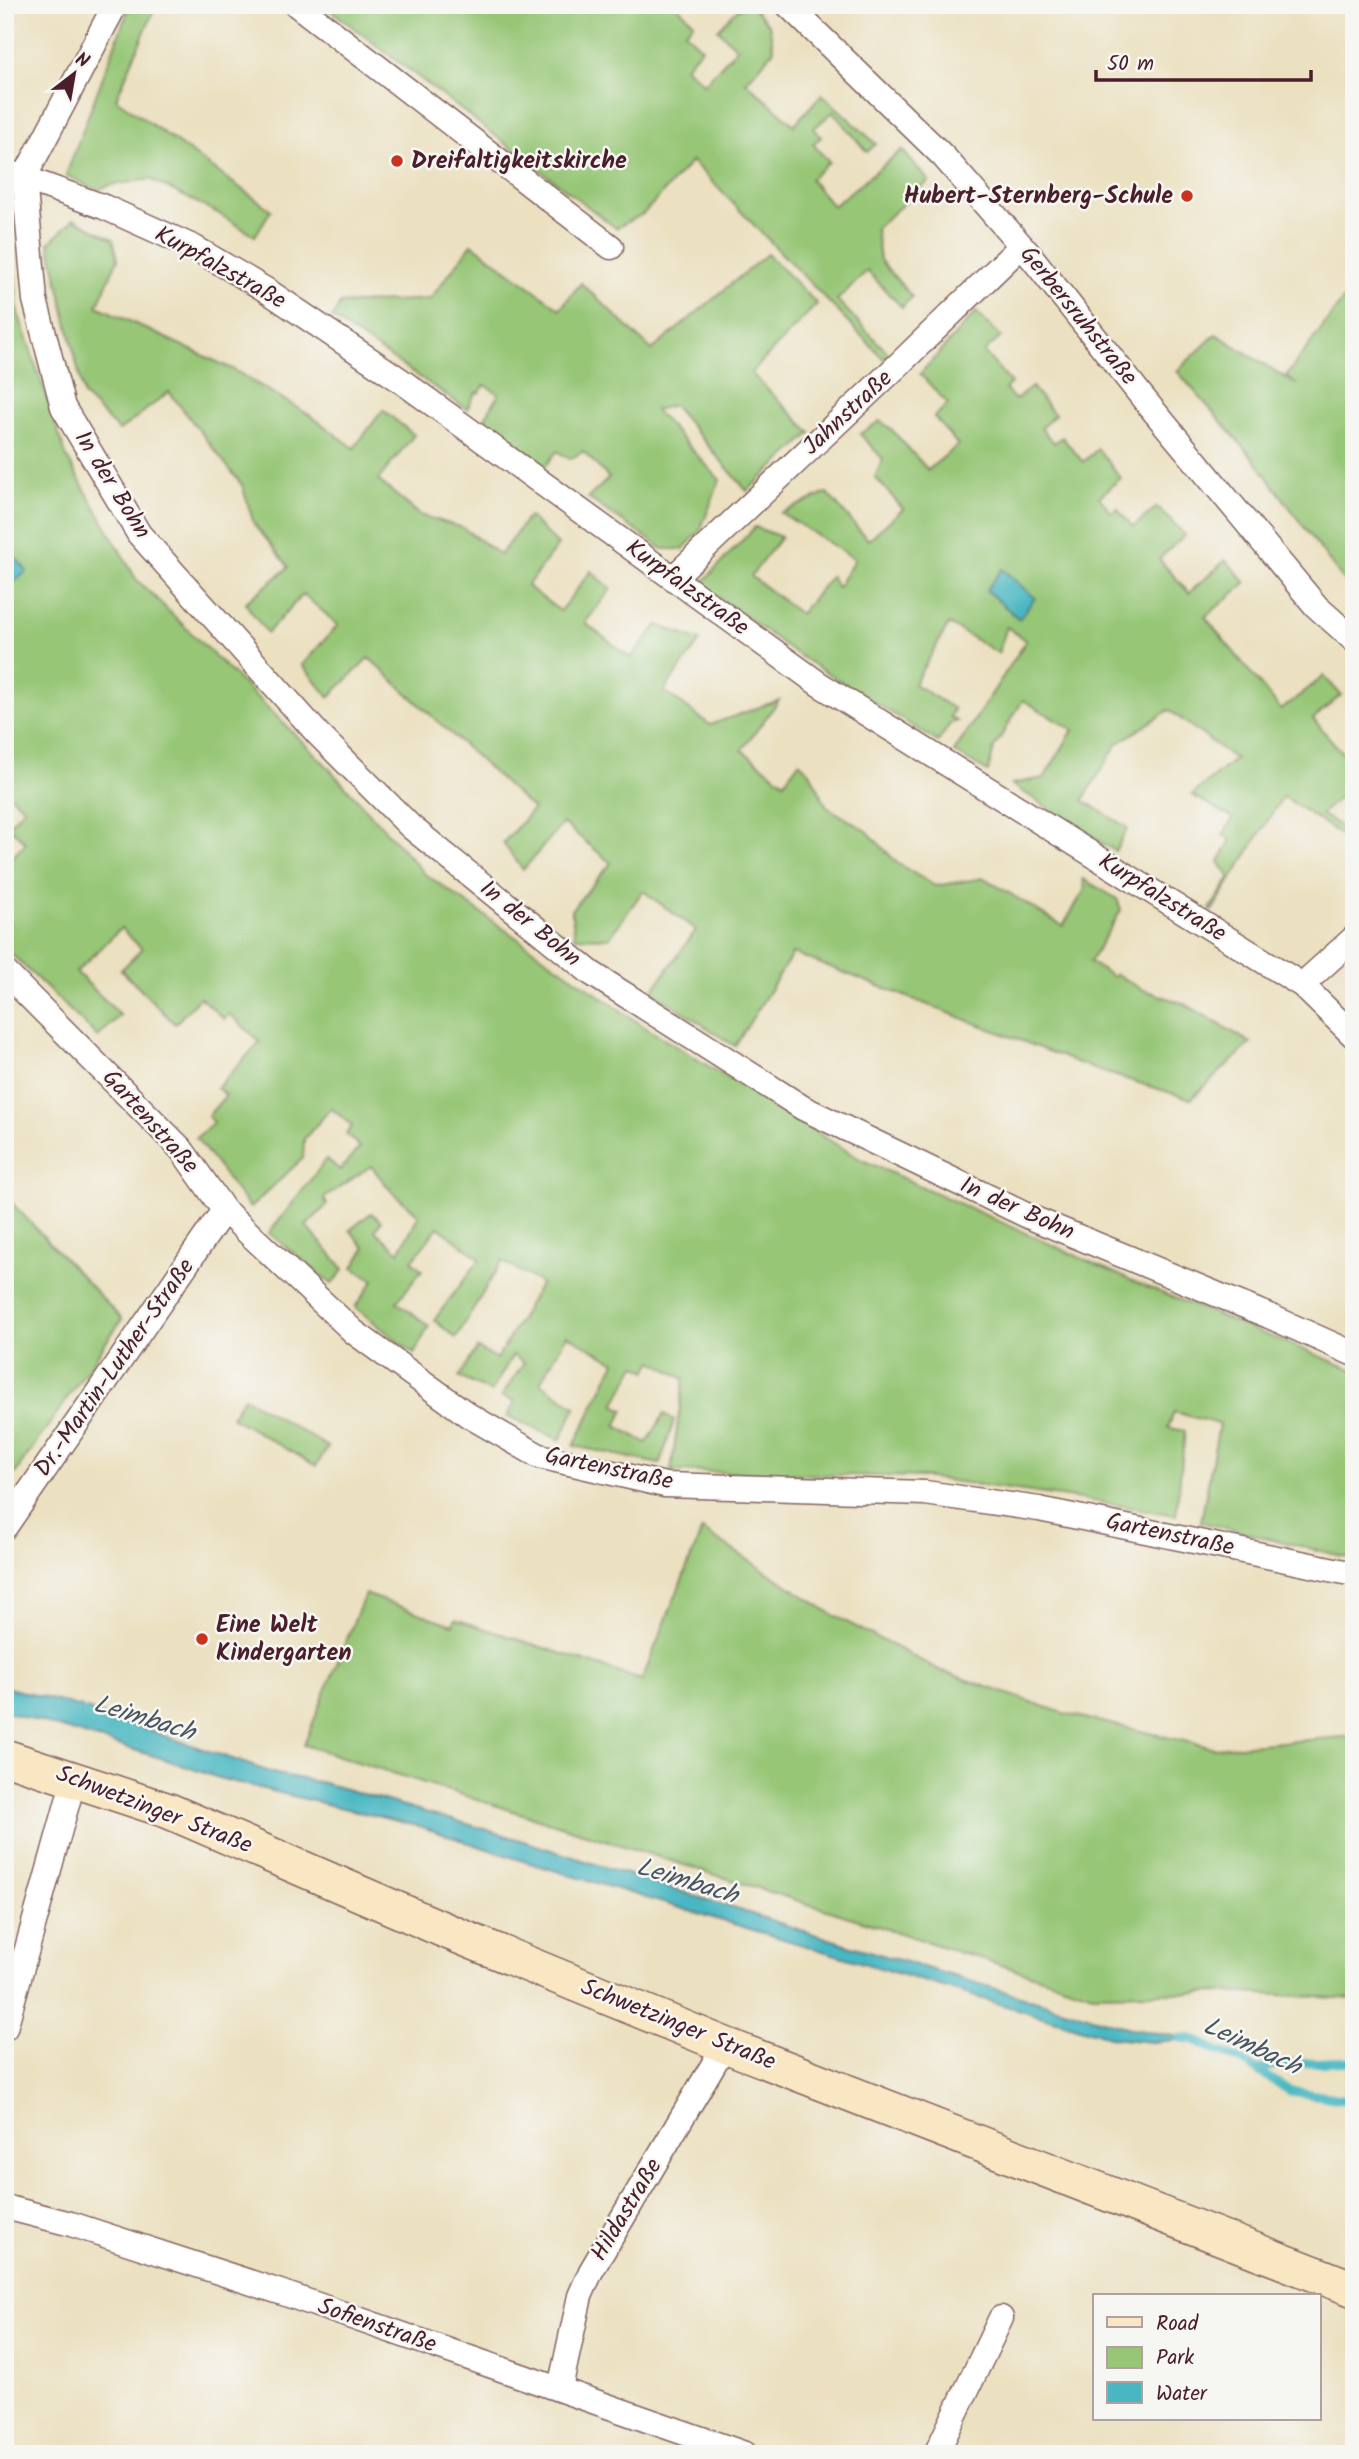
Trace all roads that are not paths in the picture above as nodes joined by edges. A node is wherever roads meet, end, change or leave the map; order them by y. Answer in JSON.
{"nodes":[{"id":1,"x":115,"y":5,"type":"edge"},
{"id":2,"x":297,"y":5,"type":"edge"},
{"id":3,"x":788,"y":5,"type":"edge"},
{"id":4,"x":15,"y":175,"type":"edge"},
{"id":5,"x":1021,"y":246,"type":"junction"},
{"id":6,"x":611,"y":247,"type":"dead end"},
{"id":7,"x":673,"y":578,"type":"junction"},
{"id":8,"x":1354,"y":640,"type":"edge"},
{"id":9,"x":1354,"y":938,"type":"edge"},
{"id":10,"x":5,"y":972,"type":"edge"},
{"id":11,"x":1302,"y":985,"type":"junction"},
{"id":12,"x":1354,"y":1036,"type":"edge"},
{"id":13,"x":224,"y":1210,"type":"junction"},
{"id":14,"x":1354,"y":1354,"type":"edge"},
{"id":15,"x":5,"y":1527,"type":"edge"},
{"id":16,"x":1354,"y":1574,"type":"edge"},
{"id":17,"x":5,"y":1757,"type":"edge"},
{"id":18,"x":74,"y":1779,"type":"junction"},
{"id":19,"x":5,"y":2028,"type":"edge"},
{"id":20,"x":725,"y":2045,"type":"junction"},
{"id":21,"x":5,"y":2207,"type":"edge"},
{"id":22,"x":1354,"y":2289,"type":"edge"},
{"id":23,"x":1001,"y":2318,"type":"dead end"},
{"id":24,"x":559,"y":2388,"type":"junction"},
{"id":25,"x":745,"y":2454,"type":"edge"},
{"id":26,"x":936,"y":2454,"type":"edge"}],
"edges":[{"from":1,"to":4,"type":"street"},
{"from":2,"to":6,"type":"street"},
{"from":3,"to":5,"type":"street","name":"Gerbersruhstraße"},
{"from":4,"to":7,"type":"street","name":"Kurpfalzstraße"},
{"from":4,"to":14,"type":"street","name":"In der Bohn"},
{"from":5,"to":7,"type":"street","name":"Jahnstraße"},
{"from":5,"to":8,"type":"street","name":"Gerbersruhstraße"},
{"from":7,"to":11,"type":"street","name":"Kurpfalzstraße"},
{"from":9,"to":11,"type":"street"},
{"from":10,"to":13,"type":"street","name":"Gartenstraße"},
{"from":11,"to":12,"type":"street","name":"Kurpfalzstraße"},
{"from":13,"to":15,"type":"street","name":"Dr.-Martin-Luther-Straße"},
{"from":13,"to":16,"type":"street","name":"Gartenstraße"},
{"from":17,"to":18,"type":"street","name":"Schwetzinger Straße"},
{"from":18,"to":19,"type":"street"},
{"from":18,"to":20,"type":"street","name":"Schwetzinger Straße"},
{"from":20,"to":22,"type":"street","name":"Schwetzinger Straße"},
{"from":20,"to":24,"type":"street","name":"Hildastraße"},
{"from":21,"to":24,"type":"street","name":"Sofienstraße"},
{"from":23,"to":26,"type":"street"},
{"from":24,"to":25,"type":"street","name":"Sofienstraße"}]}
